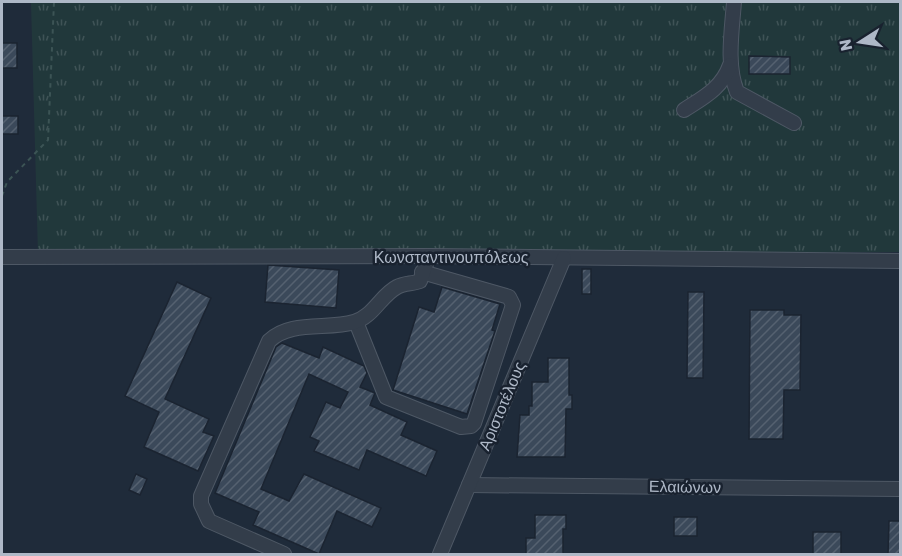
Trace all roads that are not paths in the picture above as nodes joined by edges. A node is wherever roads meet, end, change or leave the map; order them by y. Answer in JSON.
{"nodes":[{"id":1,"x":734,"y":2,"type":"edge"},
{"id":2,"x":731,"y":63,"type":"junction"},
{"id":3,"x":684,"y":110,"type":"dead end"},
{"id":4,"x":794,"y":123,"type":"dead end"},
{"id":5,"x":429,"y":256,"type":"junction"},
{"id":6,"x":2,"y":257,"type":"edge"},
{"id":7,"x":564,"y":258,"type":"junction"},
{"id":8,"x":900,"y":261,"type":"edge"},
{"id":9,"x":422,"y":272,"type":"junction"},
{"id":10,"x":356,"y":322,"type":"junction"},
{"id":11,"x":470,"y":485,"type":"junction"},
{"id":12,"x":900,"y":489,"type":"edge"},
{"id":13,"x":284,"y":555,"type":"edge"},
{"id":14,"x":440,"y":555,"type":"edge"}],
"edges":[{"from":1,"to":2,"type":"street"},
{"from":2,"to":3,"type":"street"},
{"from":2,"to":4,"type":"street"},
{"from":5,"to":6,"type":"street","name":"Κωνσταντινουπόλεως"},
{"from":5,"to":7,"type":"street","name":"Κωνσταντινουπόλεως"},
{"from":5,"to":9,"type":"street"},
{"from":7,"to":8,"type":"street","name":"Κωνσταντινουπόλεως"},
{"from":7,"to":11,"type":"street","name":"Αριστοτέλους"},
{"from":9,"to":10,"type":"street"},
{"from":9,"to":10,"type":"street"},
{"from":10,"to":13,"type":"street"},
{"from":11,"to":12,"type":"street","name":"Ελαιώνων"},
{"from":11,"to":14,"type":"street","name":"Αριστοτέλους"}]}
